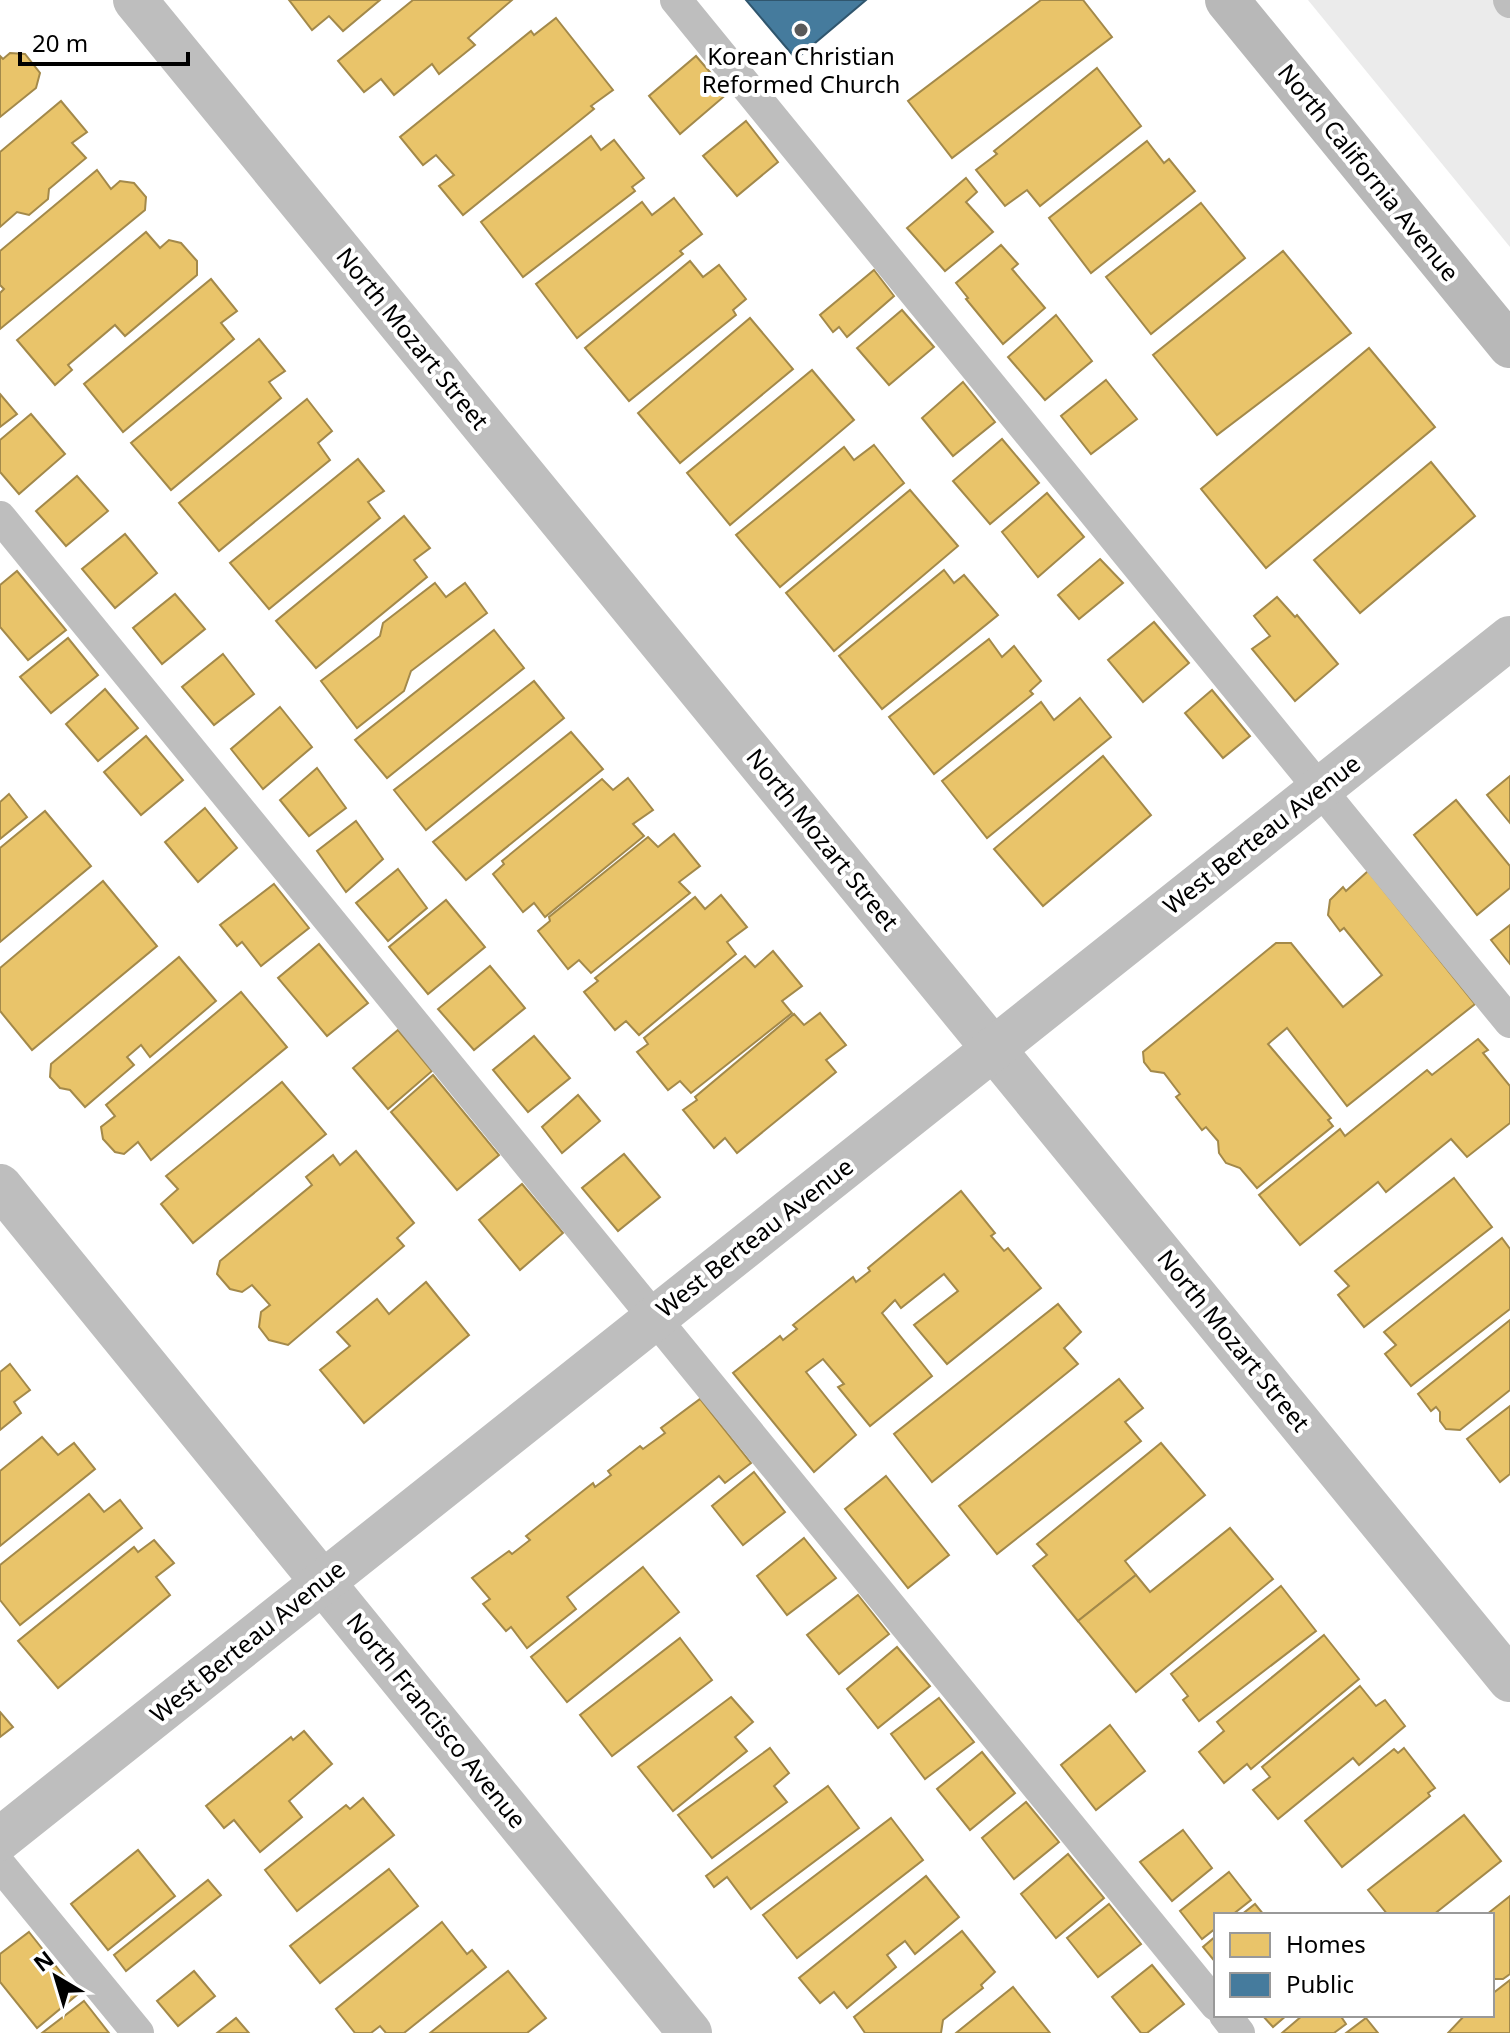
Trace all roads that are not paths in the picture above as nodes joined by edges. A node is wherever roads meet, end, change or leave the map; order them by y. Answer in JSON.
{"nodes":[{"id":1,"x":135,"y":0,"type":"edge"},
{"id":2,"x":676,"y":0,"type":"edge"},
{"id":3,"x":1227,"y":0,"type":"edge"},
{"id":4,"x":1510,"y":346,"type":"edge"},
{"id":5,"x":0,"y":517,"type":"edge"},
{"id":6,"x":1510,"y":638,"type":"edge"},
{"id":7,"x":1320,"y":789,"type":"junction"},
{"id":8,"x":1510,"y":1022,"type":"edge"},
{"id":9,"x":993,"y":1049,"type":"junction"},
{"id":10,"x":0,"y":1186,"type":"edge"},
{"id":11,"x":655,"y":1318,"type":"junction"},
{"id":12,"x":323,"y":1582,"type":"junction"},
{"id":13,"x":1510,"y":1680,"type":"edge"},
{"id":14,"x":0,"y":1839,"type":"edge"},
{"id":15,"x":0,"y":1865,"type":"edge"},
{"id":16,"x":1214,"y":2003,"type":"edge"},
{"id":17,"x":1227,"y":2017,"type":"edge"},
{"id":18,"x":138,"y":2033,"type":"edge"},
{"id":19,"x":690,"y":2033,"type":"edge"},
{"id":20,"x":1239,"y":2033,"type":"edge"}],
"edges":[{"from":1,"to":9,"type":"street","name":"North Mozart Street"},
{"from":2,"to":7,"type":"lane"},
{"from":3,"to":4,"type":"street","name":"North California Avenue"},
{"from":5,"to":11,"type":"lane"},
{"from":6,"to":7,"type":"street","name":"West Berteau Avenue"},
{"from":7,"to":8,"type":"lane"},
{"from":7,"to":9,"type":"street","name":"West Berteau Avenue"},
{"from":9,"to":11,"type":"street","name":"West Berteau Avenue"},
{"from":9,"to":13,"type":"street","name":"North Mozart Street"},
{"from":10,"to":12,"type":"street","name":"North Francisco Avenue"},
{"from":11,"to":12,"type":"street","name":"West Berteau Avenue"},
{"from":11,"to":16,"type":"lane"},
{"from":12,"to":14,"type":"street","name":"West Berteau Avenue"},
{"from":12,"to":19,"type":"street","name":"North Francisco Avenue"},
{"from":15,"to":18,"type":"lane"},
{"from":17,"to":20,"type":"lane"}]}
